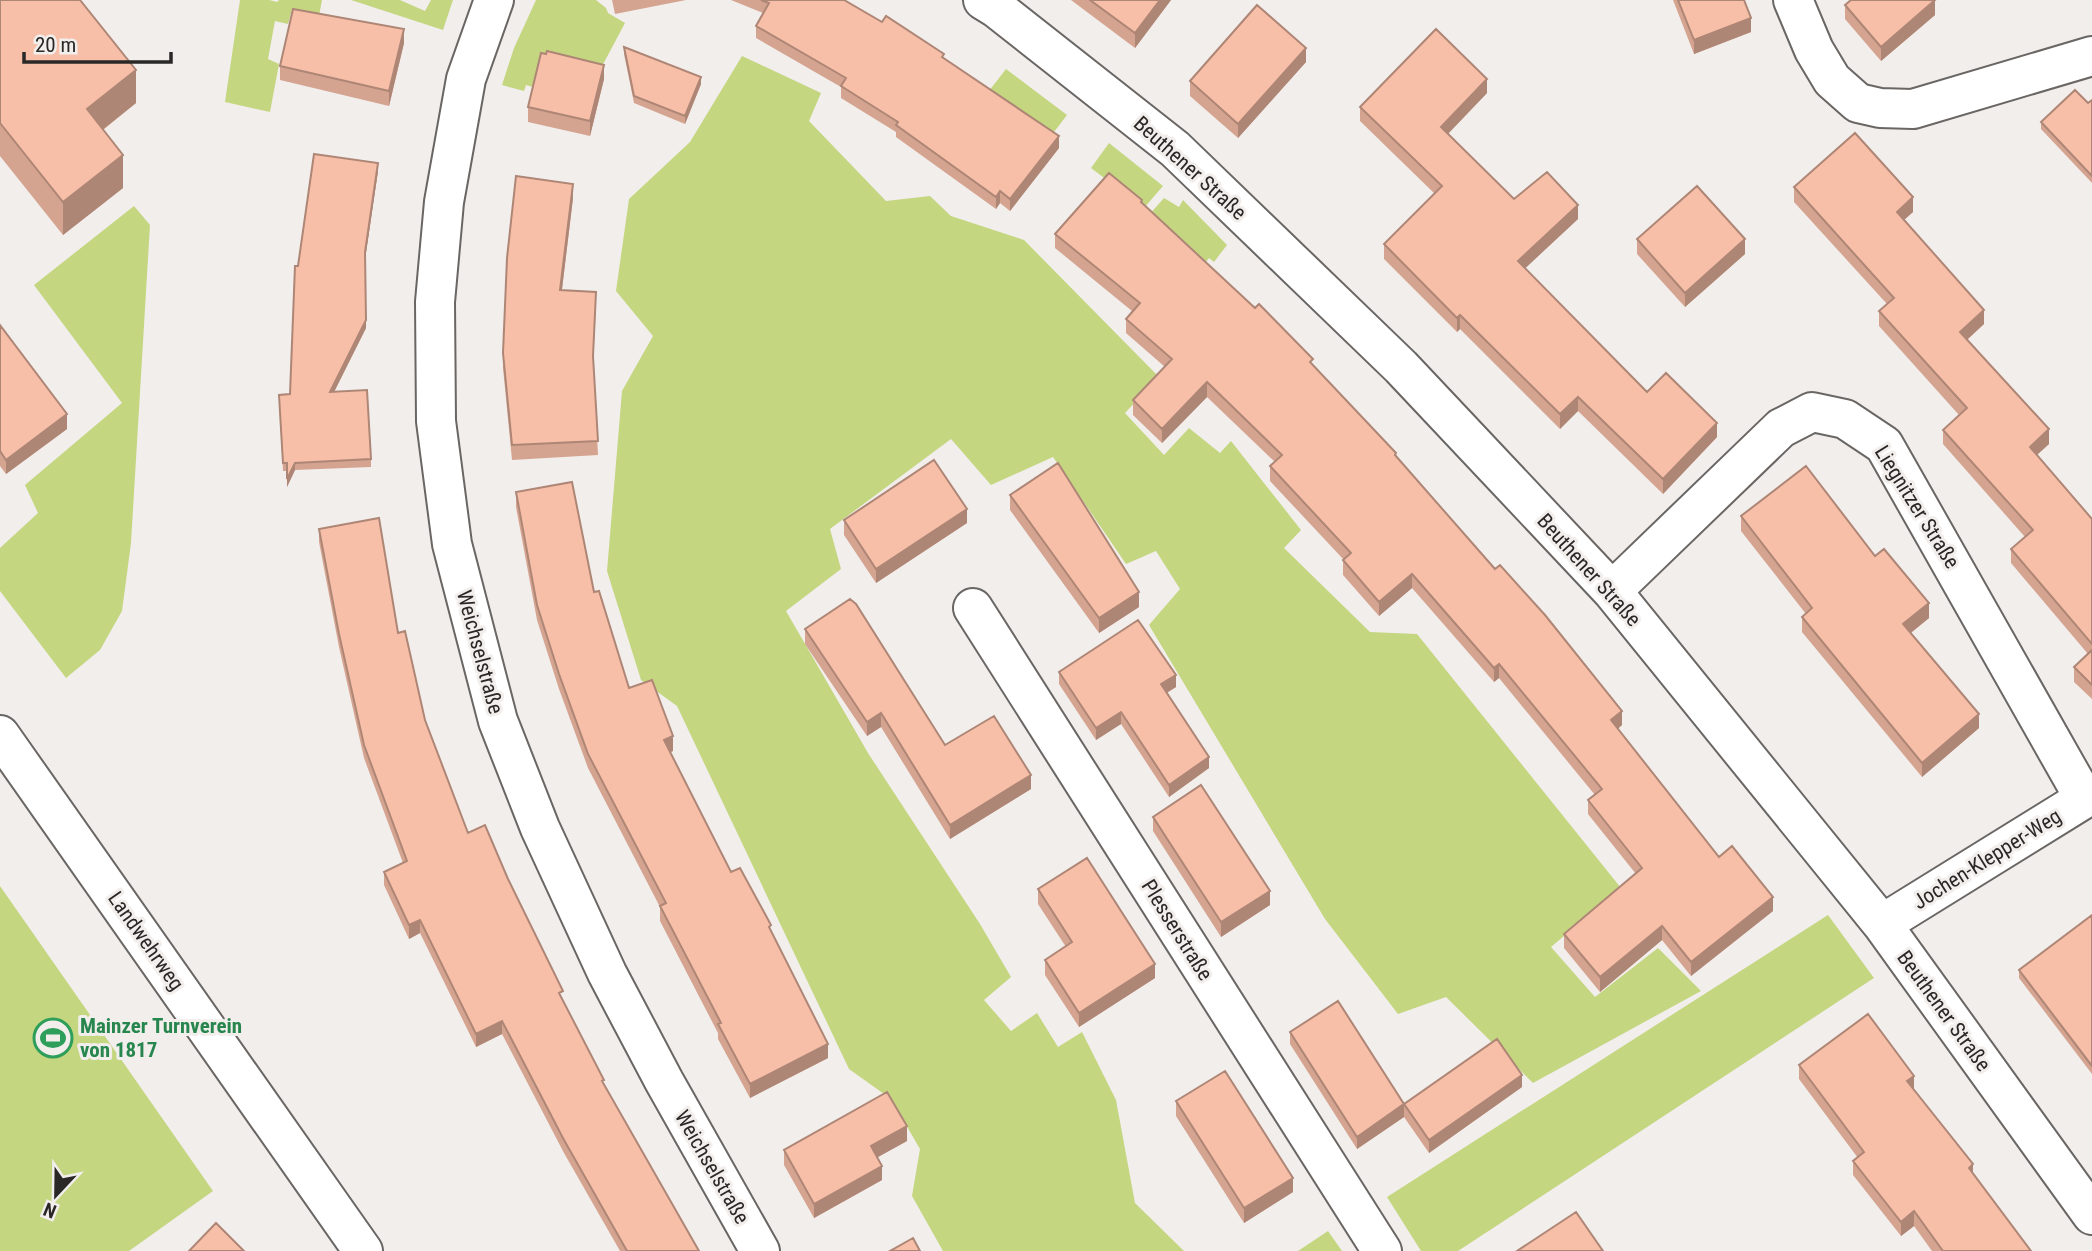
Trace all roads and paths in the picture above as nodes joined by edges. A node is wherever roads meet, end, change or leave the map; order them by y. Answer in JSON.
{"nodes":[{"id":1,"x":494,"y":0,"type":"edge"},
{"id":2,"x":1793,"y":0,"type":"edge"},
{"id":3,"x":993,"y":3,"type":"edge"},
{"id":4,"x":2092,"y":57,"type":"edge"},
{"id":5,"x":1612,"y":591,"type":"junction"},
{"id":6,"x":973,"y":608,"type":"dead end"},
{"id":7,"x":0,"y":735,"type":"edge"},
{"id":8,"x":2088,"y":796,"type":"edge"},
{"id":9,"x":1882,"y":924,"type":"junction"},
{"id":10,"x":2092,"y":1215,"type":"edge"},
{"id":11,"x":363,"y":1251,"type":"edge"},
{"id":12,"x":760,"y":1251,"type":"edge"},
{"id":13,"x":1382,"y":1251,"type":"edge"}],
"edges":[{"from":1,"to":12,"type":"street","name":"Weichselstraße"},
{"from":2,"to":4,"type":"street"},
{"from":3,"to":5,"type":"street","name":"Beuthener Straße"},
{"from":5,"to":8,"type":"street","name":"Liegnitzer Straße"},
{"from":5,"to":9,"type":"street","name":"Beuthener Straße"},
{"from":6,"to":13,"type":"street","name":"Plesserstraße"},
{"from":7,"to":11,"type":"street","name":"Landwehrweg"},
{"from":8,"to":9,"type":"street","name":"Jochen-Klepper-Weg"},
{"from":9,"to":10,"type":"street","name":"Beuthener Straße"}]}
